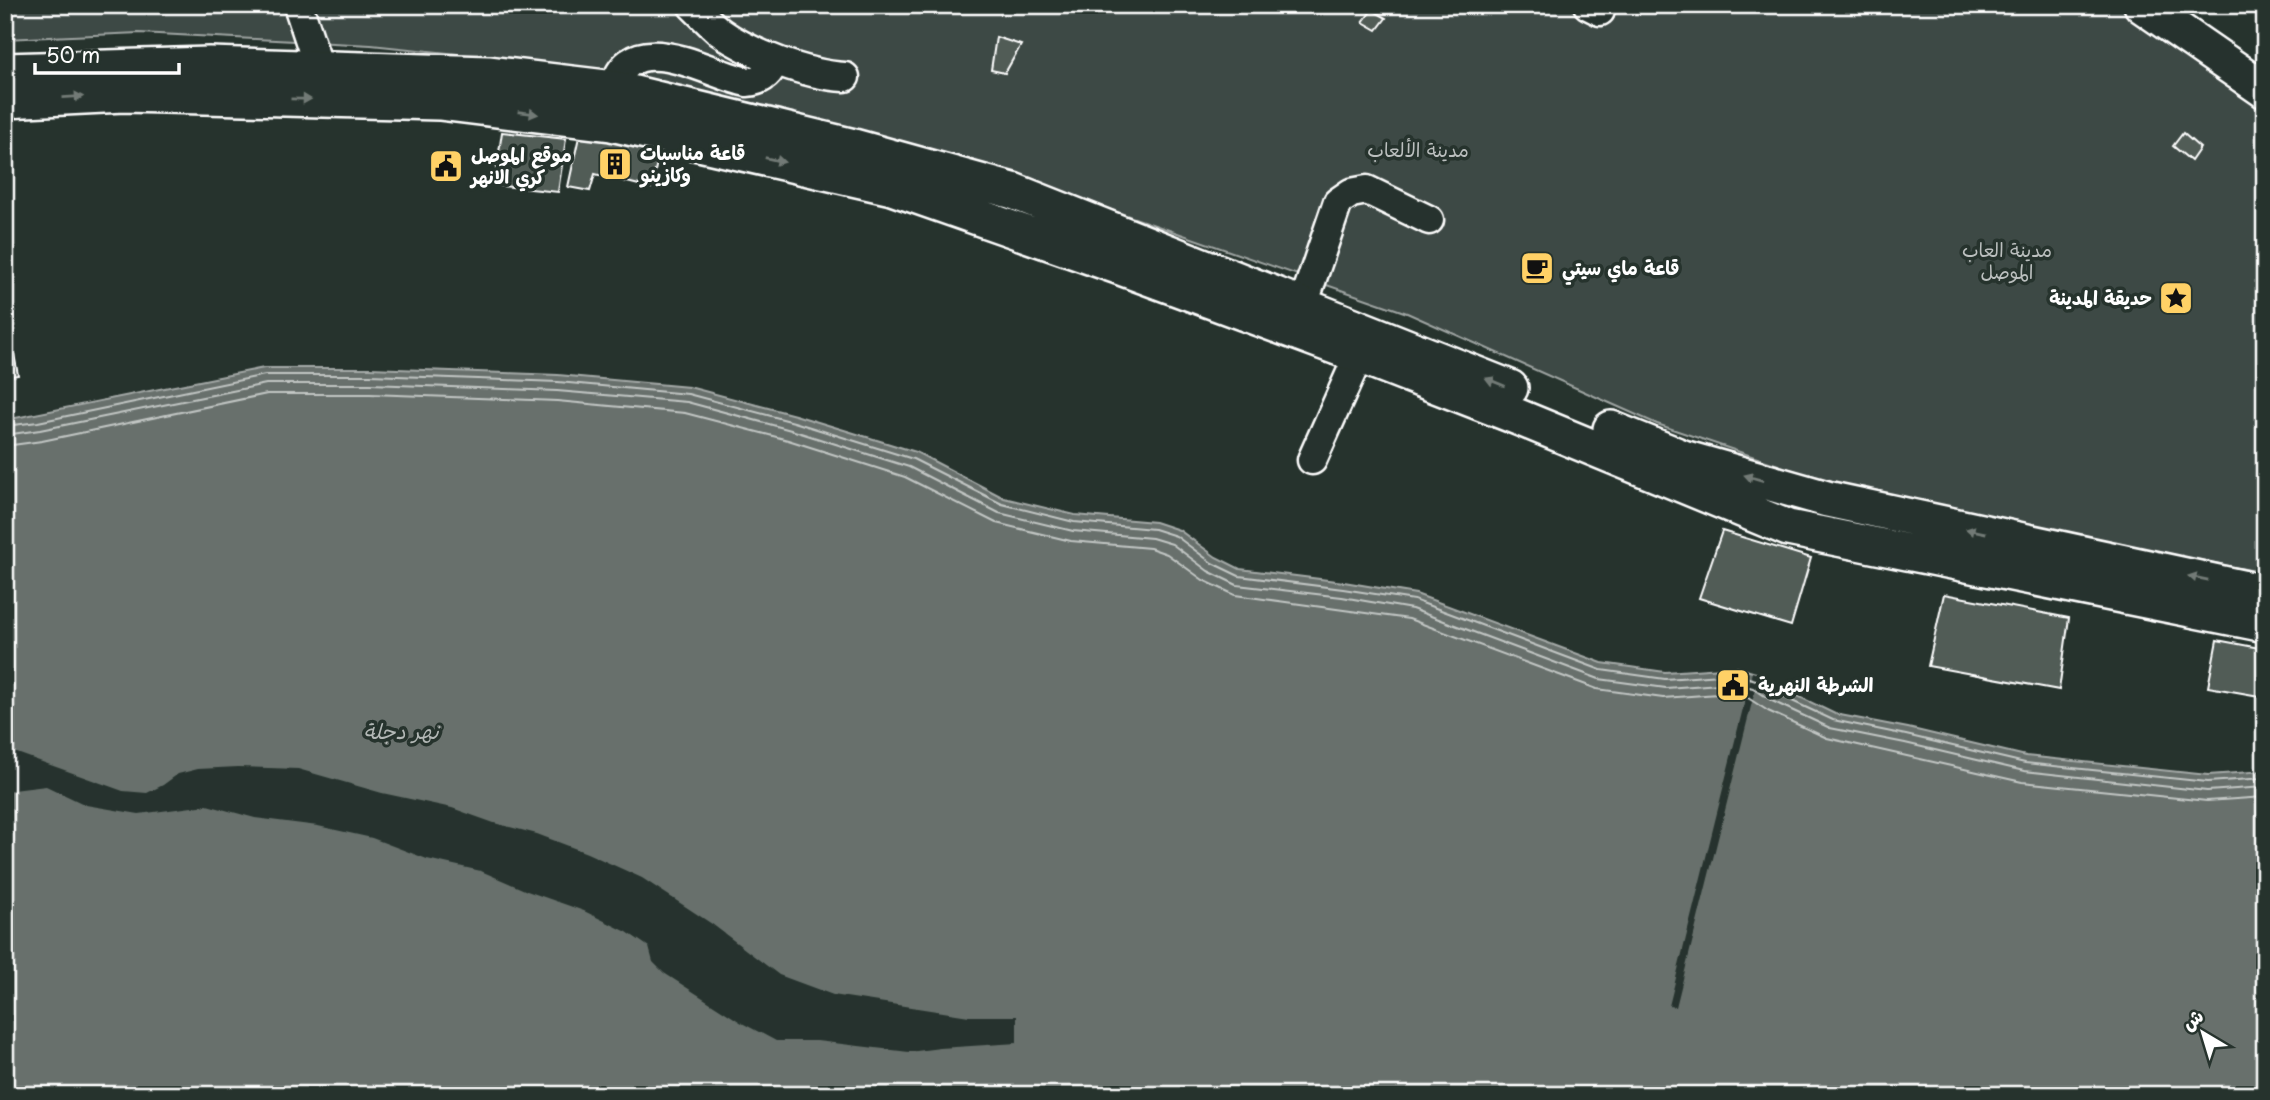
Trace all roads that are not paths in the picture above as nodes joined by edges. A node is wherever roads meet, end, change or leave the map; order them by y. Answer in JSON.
{"nodes":[{"id":1,"x":298,"y":5,"type":"edge"},
{"id":2,"x":692,"y":5,"type":"edge"},
{"id":3,"x":2142,"y":5,"type":"edge"},
{"id":4,"x":775,"y":60,"type":"junction"},
{"id":5,"x":319,"y":68,"type":"junction"},
{"id":6,"x":5,"y":71,"type":"edge"},
{"id":7,"x":845,"y":76,"type":"dead end"},
{"id":8,"x":614,"y":89,"type":"junction"},
{"id":9,"x":2265,"y":90,"type":"edge"},
{"id":10,"x":5,"y":100,"type":"edge"},
{"id":11,"x":1429,"y":220,"type":"dead end"},
{"id":12,"x":1123,"y":251,"type":"junction"},
{"id":13,"x":1303,"y":304,"type":"junction"},
{"id":14,"x":1359,"y":355,"type":"junction"},
{"id":15,"x":1312,"y":460,"type":"dead end"},
{"id":16,"x":2265,"y":593,"type":"edge"},
{"id":17,"x":2265,"y":624,"type":"edge"}],
"edges":[{"from":1,"to":5,"type":"street"},
{"from":2,"to":4,"type":"street"},
{"from":3,"to":9,"type":"main road"},
{"from":4,"to":7,"type":"street"},
{"from":4,"to":8,"type":"street"},
{"from":5,"to":6,"type":"main road"},
{"from":5,"to":8,"type":"main road"},
{"from":8,"to":12,"type":"main road"},
{"from":10,"to":12,"type":"main road","one_way":true},
{"from":11,"to":13,"type":"street"},
{"from":12,"to":13,"type":"main road"},
{"from":12,"to":14,"type":"main road"},
{"from":16,"to":13,"type":"main road","one_way":true},
{"from":14,"to":15,"type":"street"},
{"from":14,"to":17,"type":"main road"}]}
